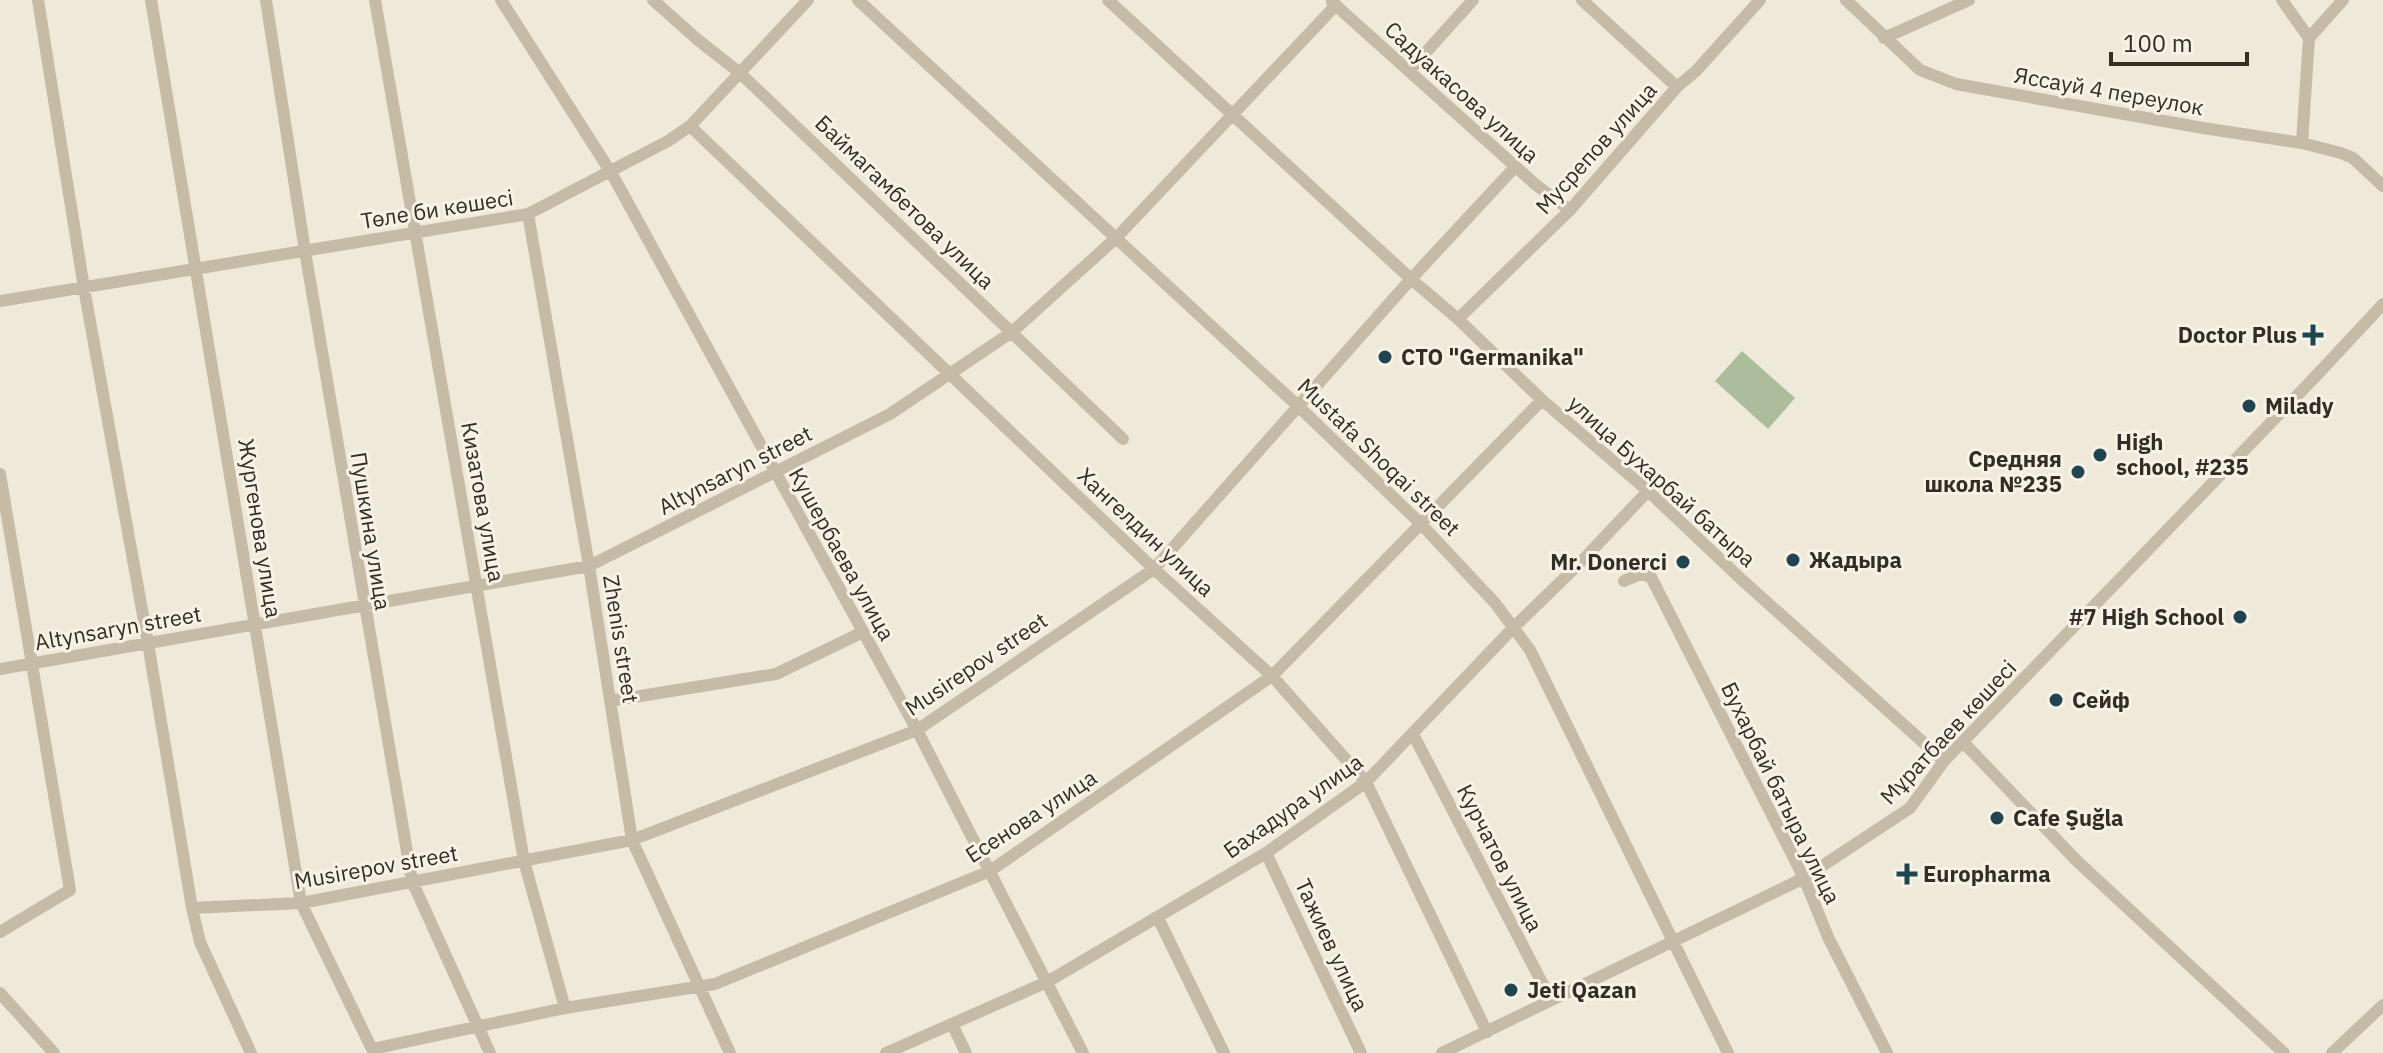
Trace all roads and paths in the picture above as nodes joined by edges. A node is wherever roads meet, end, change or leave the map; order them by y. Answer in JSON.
{"nodes":[{"id":1,"x":38,"y":0,"type":"edge"},
{"id":2,"x":151,"y":0,"type":"edge"},
{"id":3,"x":266,"y":0,"type":"edge"},
{"id":4,"x":375,"y":0,"type":"edge"},
{"id":5,"x":501,"y":0,"type":"edge"},
{"id":6,"x":653,"y":0,"type":"edge"},
{"id":7,"x":808,"y":0,"type":"edge"},
{"id":8,"x":858,"y":0,"type":"edge"},
{"id":9,"x":1108,"y":0,"type":"edge"},
{"id":10,"x":1473,"y":0,"type":"edge"},
{"id":11,"x":1582,"y":0,"type":"edge"},
{"id":12,"x":1760,"y":0,"type":"edge"},
{"id":13,"x":1846,"y":0,"type":"edge"},
{"id":14,"x":1969,"y":0,"type":"edge"},
{"id":15,"x":2282,"y":0,"type":"edge"},
{"id":16,"x":2343,"y":0,"type":"edge"},
{"id":17,"x":1333,"y":3,"type":"edge"},
{"id":18,"x":1884,"y":38,"type":"junction"},
{"id":19,"x":2309,"y":38,"type":"junction"},
{"id":20,"x":1409,"y":71,"type":"junction"},
{"id":21,"x":740,"y":73,"type":"junction"},
{"id":22,"x":1677,"y":87,"type":"junction"},
{"id":23,"x":1232,"y":115,"type":"junction"},
{"id":24,"x":690,"y":126,"type":"junction"},
{"id":25,"x":2302,"y":143,"type":"junction"},
{"id":26,"x":1515,"y":167,"type":"junction"},
{"id":27,"x":611,"y":172,"type":"junction"},
{"id":28,"x":2383,"y":186,"type":"edge"},
{"id":29,"x":1570,"y":210,"type":"junction"},
{"id":30,"x":528,"y":214,"type":"junction"},
{"id":31,"x":416,"y":232,"type":"junction"},
{"id":32,"x":1116,"y":238,"type":"junction"},
{"id":33,"x":305,"y":251,"type":"junction"},
{"id":34,"x":196,"y":269,"type":"junction"},
{"id":35,"x":1411,"y":279,"type":"junction"},
{"id":36,"x":84,"y":288,"type":"junction"},
{"id":37,"x":0,"y":301,"type":"edge"},
{"id":38,"x":2383,"y":304,"type":"edge"},
{"id":39,"x":1458,"y":319,"type":"junction"},
{"id":40,"x":1012,"y":332,"type":"junction"},
{"id":41,"x":950,"y":373,"type":"junction"},
{"id":42,"x":1542,"y":400,"type":"junction"},
{"id":43,"x":1299,"y":407,"type":"junction"},
{"id":44,"x":1123,"y":439,"type":"dead end"},
{"id":45,"x":774,"y":472,"type":"junction"},
{"id":46,"x":0,"y":474,"type":"edge"},
{"id":47,"x":1648,"y":491,"type":"junction"},
{"id":48,"x":1420,"y":523,"type":"junction"},
{"id":49,"x":589,"y":566,"type":"junction"},
{"id":50,"x":1154,"y":569,"type":"junction"},
{"id":51,"x":1624,"y":581,"type":"dead end"},
{"id":52,"x":477,"y":586,"type":"junction"},
{"id":53,"x":364,"y":606,"type":"junction"},
{"id":54,"x":255,"y":624,"type":"junction"},
{"id":55,"x":1514,"y":627,"type":"junction"},
{"id":56,"x":863,"y":632,"type":"junction"},
{"id":57,"x":148,"y":643,"type":"junction"},
{"id":58,"x":33,"y":663,"type":"junction"},
{"id":59,"x":0,"y":669,"type":"edge"},
{"id":60,"x":1272,"y":676,"type":"junction"},
{"id":61,"x":610,"y":701,"type":"junction"},
{"id":62,"x":917,"y":730,"type":"junction"},
{"id":63,"x":1413,"y":734,"type":"junction"},
{"id":64,"x":1964,"y":743,"type":"junction"},
{"id":65,"x":1944,"y":761,"type":"junction"},
{"id":66,"x":1366,"y":782,"type":"junction"},
{"id":67,"x":632,"y":840,"type":"junction"},
{"id":68,"x":1266,"y":853,"type":"junction"},
{"id":69,"x":524,"y":861,"type":"junction"},
{"id":70,"x":990,"y":871,"type":"junction"},
{"id":71,"x":1804,"y":878,"type":"junction"},
{"id":72,"x":412,"y":881,"type":"junction"},
{"id":73,"x":301,"y":903,"type":"junction"},
{"id":74,"x":192,"y":908,"type":"junction"},
{"id":75,"x":1158,"y":918,"type":"junction"},
{"id":76,"x":0,"y":932,"type":"edge"},
{"id":77,"x":1673,"y":942,"type":"junction"},
{"id":78,"x":1047,"y":982,"type":"junction"},
{"id":79,"x":699,"y":986,"type":"junction"},
{"id":80,"x":0,"y":993,"type":"edge"},
{"id":81,"x":1551,"y":1000,"type":"junction"},
{"id":82,"x":2383,"y":1005,"type":"edge"},
{"id":83,"x":565,"y":1008,"type":"junction"},
{"id":84,"x":952,"y":1024,"type":"junction"},
{"id":85,"x":478,"y":1026,"type":"junction"},
{"id":86,"x":1487,"y":1032,"type":"junction"},
{"id":87,"x":372,"y":1049,"type":"joint"},
{"id":88,"x":54,"y":1053,"type":"edge"},
{"id":89,"x":251,"y":1053,"type":"edge"},
{"id":90,"x":490,"y":1053,"type":"edge"},
{"id":91,"x":730,"y":1053,"type":"edge"},
{"id":92,"x":886,"y":1053,"type":"edge"},
{"id":93,"x":966,"y":1053,"type":"edge"},
{"id":94,"x":1083,"y":1053,"type":"edge"},
{"id":95,"x":1224,"y":1053,"type":"edge"},
{"id":96,"x":1361,"y":1053,"type":"edge"},
{"id":97,"x":1442,"y":1053,"type":"edge"},
{"id":98,"x":1728,"y":1053,"type":"edge"},
{"id":99,"x":1887,"y":1053,"type":"edge"},
{"id":100,"x":2284,"y":1053,"type":"edge"},
{"id":101,"x":2332,"y":1053,"type":"edge"}],
"edges":[{"from":1,"to":36,"type":"street"},
{"from":2,"to":34,"type":"street","name":"Жургенова улица"},
{"from":3,"to":33,"type":"street","name":"Пушкина улица"},
{"from":4,"to":31,"type":"street","name":"Кизатова улица"},
{"from":5,"to":27,"type":"street","name":"Кушербаева улица"},
{"from":6,"to":21,"type":"street","name":"Баймагамбетова улица"},
{"from":7,"to":21,"type":"street","name":"Төле би көшесі"},
{"from":8,"to":32,"type":"street","name":"Mustafa Shoqai street"},
{"from":9,"to":23,"type":"street","name":"улица Бухарбай батыра"},
{"from":10,"to":20,"type":"street"},
{"from":11,"to":22,"type":"street"},
{"from":12,"to":22,"type":"street","name":"Мусрепов улица"},
{"from":13,"to":18,"type":"street","name":"Яссауй 4 переулок"},
{"from":14,"to":18,"type":"street"},
{"from":15,"to":19,"type":"street"},
{"from":16,"to":19,"type":"street"},
{"from":17,"to":20,"type":"street","name":"Садуакасова улица"},
{"from":17,"to":23,"type":"street","name":"Altynsaryn street"},
{"from":18,"to":25,"type":"street","name":"Яссауй 4 переулок"},
{"from":19,"to":25,"type":"street"},
{"from":20,"to":26,"type":"street","name":"Садуакасова улица"},
{"from":21,"to":24,"type":"street","name":"Төле би көшесі"},
{"from":21,"to":40,"type":"street","name":"Баймагамбетова улица"},
{"from":22,"to":29,"type":"street","name":"Мусрепов улица"},
{"from":23,"to":32,"type":"street","name":"Altynsaryn street"},
{"from":23,"to":35,"type":"street","name":"улица Бухарбай батыра"},
{"from":24,"to":27,"type":"street","name":"Төле би көшесі"},
{"from":24,"to":41,"type":"street","name":"Хангелдин улица"},
{"from":25,"to":28,"type":"street","name":"Яссауй 4 переулок"},
{"from":26,"to":29,"type":"street","name":"Садуакасова улица"},
{"from":26,"to":35,"type":"street","name":"Musirepov street"},
{"from":27,"to":30,"type":"street","name":"Төле би көшесі"},
{"from":27,"to":45,"type":"street","name":"Кушербаева улица"},
{"from":29,"to":39,"type":"street","name":"Мусрепов улица"},
{"from":30,"to":31,"type":"street","name":"Төле би көшесі"},
{"from":30,"to":49,"type":"street","name":"Zhenis street"},
{"from":31,"to":33,"type":"street","name":"Төле би көшесі"},
{"from":31,"to":52,"type":"street","name":"Кизатова улица"},
{"from":32,"to":40,"type":"street","name":"Altynsaryn street"},
{"from":32,"to":43,"type":"street","name":"Mustafa Shoqai street"},
{"from":33,"to":34,"type":"street","name":"Төле би көшесі"},
{"from":33,"to":53,"type":"street","name":"Пушкина улица"},
{"from":34,"to":36,"type":"street","name":"Төле би көшесі"},
{"from":34,"to":54,"type":"street","name":"Жургенова улица"},
{"from":35,"to":39,"type":"street","name":"улица Бухарбай батыра"},
{"from":35,"to":43,"type":"street","name":"Musirepov street"},
{"from":36,"to":37,"type":"street","name":"Төле би көшесі"},
{"from":36,"to":57,"type":"street"},
{"from":38,"to":64,"type":"street","name":"Мұратбаев көшесі"},
{"from":39,"to":42,"type":"street","name":"улица Бухарбай батыра"},
{"from":40,"to":41,"type":"street","name":"Altynsaryn street"},
{"from":40,"to":44,"type":"street","name":"Баймагамбетова улица"},
{"from":41,"to":45,"type":"street","name":"Altynsaryn street"},
{"from":41,"to":50,"type":"street","name":"Хангелдин улица"},
{"from":42,"to":47,"type":"street","name":"улица Бухарбай батыра"},
{"from":42,"to":48,"type":"street","name":"Есенова улица"},
{"from":43,"to":48,"type":"street","name":"Mustafa Shoqai street"},
{"from":43,"to":50,"type":"street","name":"Musirepov street"},
{"from":45,"to":49,"type":"street","name":"Altynsaryn street"},
{"from":45,"to":56,"type":"street","name":"Кушербаева улица"},
{"from":46,"to":58,"type":"street"},
{"from":47,"to":55,"type":"street","name":"Бахадура улица"},
{"from":47,"to":65,"type":"street","name":"улица Бухарбай батыра"},
{"from":48,"to":55,"type":"street","name":"Mustafa Shoqai street"},
{"from":48,"to":60,"type":"street","name":"Есенова улица"},
{"from":49,"to":52,"type":"street","name":"Altynsaryn street"},
{"from":49,"to":61,"type":"street","name":"Zhenis street"},
{"from":50,"to":60,"type":"street","name":"Хангелдин улица"},
{"from":50,"to":62,"type":"street","name":"Musirepov street"},
{"from":51,"to":71,"type":"street","name":"Бухарбай батыра улица"},
{"from":52,"to":53,"type":"street","name":"Altynsaryn street"},
{"from":52,"to":69,"type":"street","name":"Кизатова улица"},
{"from":53,"to":54,"type":"street","name":"Altynsaryn street"},
{"from":53,"to":72,"type":"street","name":"Пушкина улица"},
{"from":54,"to":57,"type":"street","name":"Altynsaryn street"},
{"from":54,"to":73,"type":"street","name":"Жургенова улица"},
{"from":55,"to":63,"type":"street","name":"Бахадура улица"},
{"from":55,"to":77,"type":"street","name":"Mustafa Shoqai street"},
{"from":56,"to":61,"type":"street"},
{"from":56,"to":62,"type":"street","name":"Кушербаева улица"},
{"from":57,"to":58,"type":"street","name":"Altynsaryn street"},
{"from":57,"to":74,"type":"street"},
{"from":58,"to":59,"type":"street","name":"Altynsaryn street"},
{"from":58,"to":76,"type":"street"},
{"from":60,"to":66,"type":"street","name":"Хангелдин улица"},
{"from":60,"to":70,"type":"street","name":"Есенова улица"},
{"from":61,"to":67,"type":"street","name":"Zhenis street"},
{"from":62,"to":67,"type":"street","name":"Musirepov street"},
{"from":62,"to":70,"type":"street","name":"Кушербаева улица"},
{"from":63,"to":66,"type":"street","name":"Бахадура улица"},
{"from":63,"to":81,"type":"street","name":"Курчатов улица"},
{"from":64,"to":65,"type":"street","name":"Мұратбаев көшесі"},
{"from":64,"to":100,"type":"street"},
{"from":65,"to":71,"type":"street","name":"Мұратбаев көшесі"},
{"from":66,"to":68,"type":"street","name":"Бахадура улица"},
{"from":66,"to":86,"type":"street","name":"Хангелдин улица"},
{"from":67,"to":69,"type":"street","name":"Musirepov street"},
{"from":67,"to":79,"type":"street","name":"Zhenis street"},
{"from":68,"to":75,"type":"street","name":"Бахадура улица"},
{"from":68,"to":96,"type":"street","name":"Тажиев улица"},
{"from":69,"to":72,"type":"street","name":"Musirepov street"},
{"from":69,"to":83,"type":"street","name":"Кизатова улица"},
{"from":70,"to":78,"type":"street","name":"Кушербаева улица"},
{"from":70,"to":79,"type":"street","name":"Есенова улица"},
{"from":71,"to":77,"type":"street","name":"Мұратбаев көшесі"},
{"from":71,"to":99,"type":"street","name":"Бухарбай батыра улица"},
{"from":72,"to":73,"type":"street","name":"Musirepov street"},
{"from":72,"to":85,"type":"street","name":"Пушкина улица"},
{"from":73,"to":74,"type":"street","name":"Musirepov street"},
{"from":73,"to":87,"type":"street","name":"Жургенова улица"},
{"from":74,"to":89,"type":"street"},
{"from":75,"to":78,"type":"street","name":"Бахадура улица"},
{"from":75,"to":95,"type":"street"},
{"from":77,"to":81,"type":"street","name":"Мұратбаев көшесі"},
{"from":77,"to":98,"type":"street","name":"Mustafa Shoqai street"},
{"from":78,"to":84,"type":"street","name":"Бахадура улица"},
{"from":78,"to":94,"type":"street","name":"Кушербаева улица"},
{"from":79,"to":83,"type":"street","name":"Есенова улица"},
{"from":79,"to":91,"type":"street","name":"Zhenis street"},
{"from":80,"to":88,"type":"street"},
{"from":81,"to":86,"type":"street","name":"Мұратбаев көшесі"},
{"from":82,"to":101,"type":"street"},
{"from":83,"to":85,"type":"street","name":"Есенова улица"},
{"from":84,"to":92,"type":"street","name":"Бахадура улица"},
{"from":84,"to":93,"type":"street"},
{"from":85,"to":87,"type":"street","name":"Есенова улица"},
{"from":85,"to":90,"type":"street","name":"Пушкина улица"},
{"from":86,"to":97,"type":"street","name":"Мұратбаев көшесі"}]}
